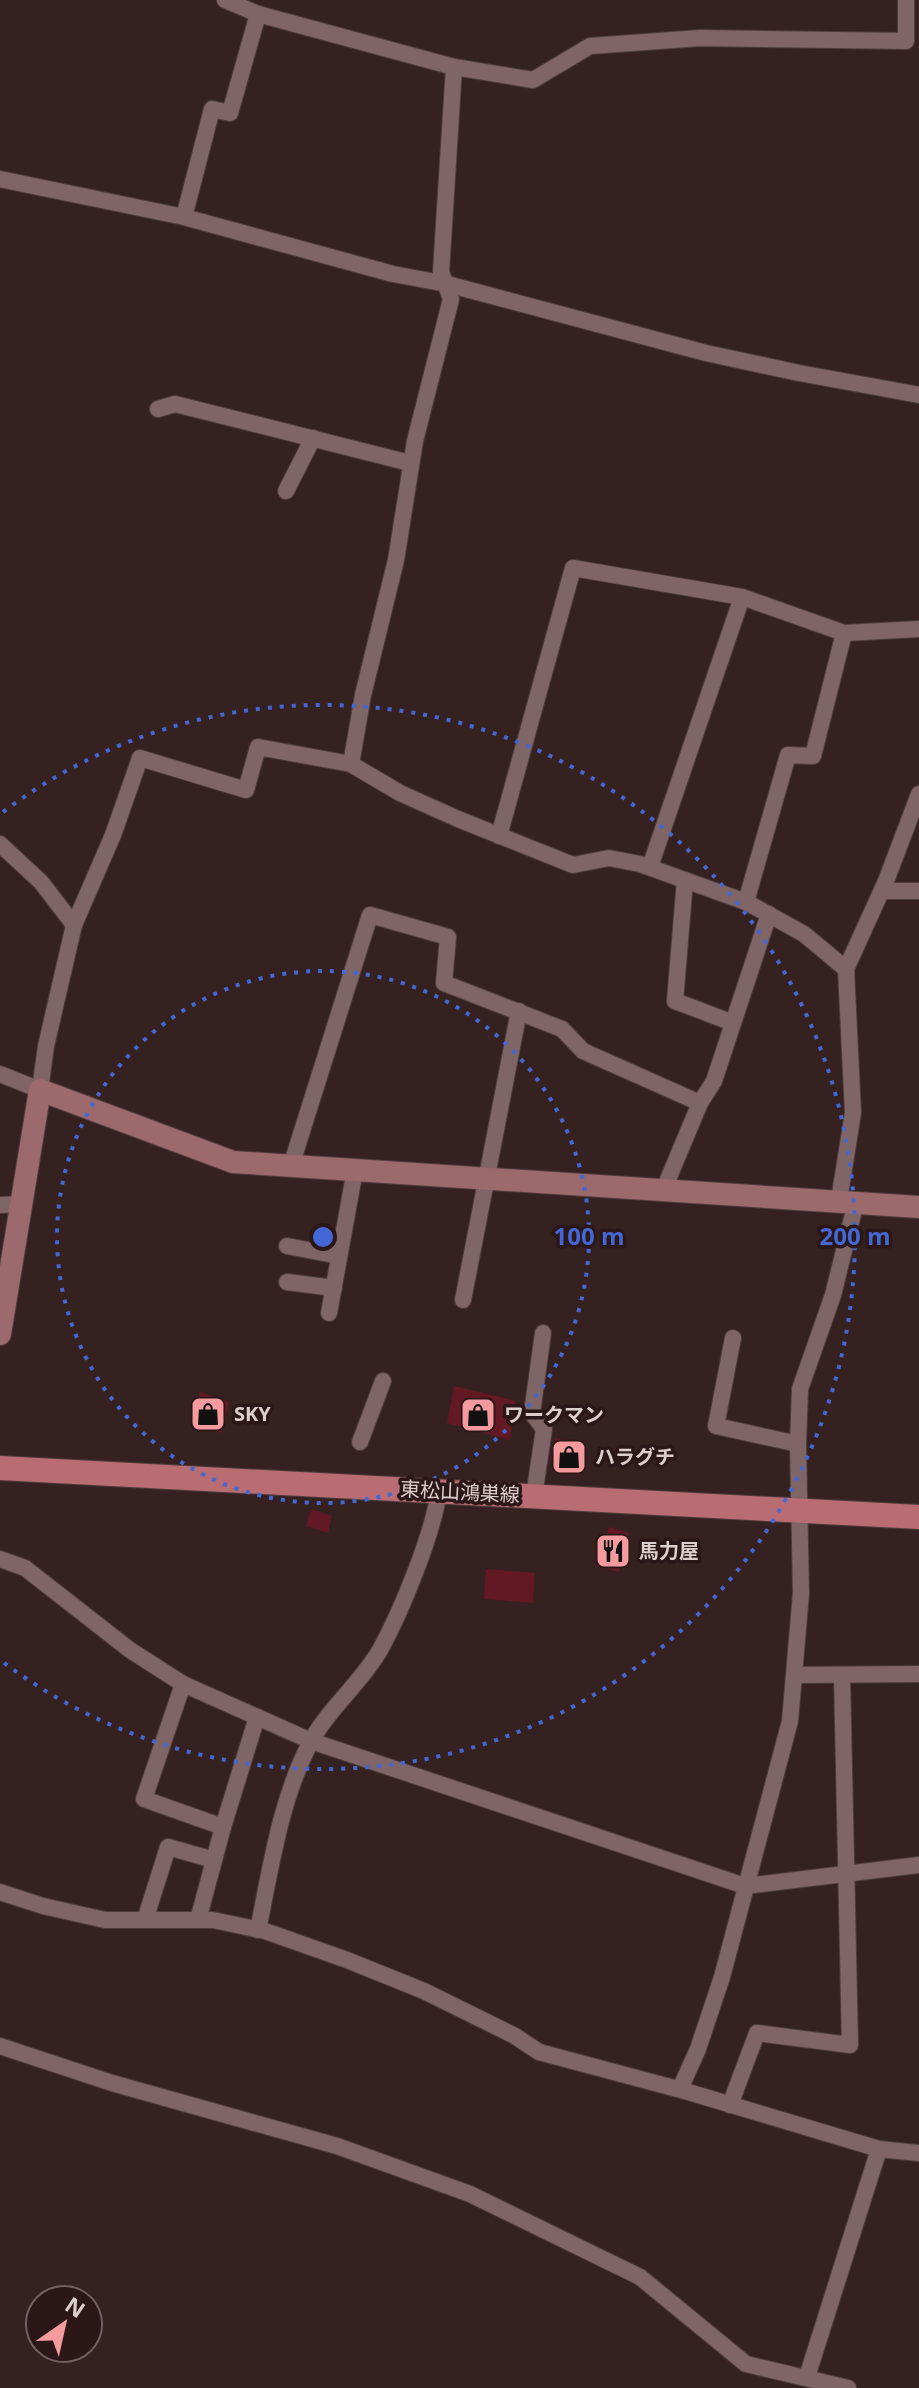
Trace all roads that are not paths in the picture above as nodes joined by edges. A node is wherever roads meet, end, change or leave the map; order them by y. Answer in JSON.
{"nodes":[{"id":1,"x":225,"y":0,"type":"edge"},
{"id":2,"x":906,"y":0,"type":"edge"},
{"id":3,"x":258,"y":14,"type":"junction"},
{"id":4,"x":454,"y":67,"type":"junction"},
{"id":5,"x":0,"y":179,"type":"edge"},
{"id":6,"x":184,"y":217,"type":"junction"},
{"id":7,"x":447,"y":284,"type":"junction"},
{"id":8,"x":919,"y":395,"type":"edge"},
{"id":9,"x":158,"y":409,"type":"dead end"},
{"id":10,"x":313,"y":438,"type":"junction"},
{"id":11,"x":410,"y":463,"type":"junction"},
{"id":12,"x":286,"y":491,"type":"dead end"},
{"id":13,"x":742,"y":597,"type":"junction"},
{"id":14,"x":919,"y":629,"type":"edge"},
{"id":15,"x":844,"y":633,"type":"junction"},
{"id":16,"x":351,"y":764,"type":"junction"},
{"id":17,"x":919,"y":794,"type":"edge"},
{"id":18,"x":499,"y":836,"type":"junction"},
{"id":19,"x":0,"y":844,"type":"edge"},
{"id":20,"x":650,"y":867,"type":"junction"},
{"id":21,"x":685,"y":880,"type":"junction"},
{"id":22,"x":882,"y":891,"type":"junction"},
{"id":23,"x":919,"y":891,"type":"edge"},
{"id":24,"x":746,"y":902,"type":"junction"},
{"id":25,"x":769,"y":914,"type":"junction"},
{"id":26,"x":74,"y":925,"type":"junction"},
{"id":27,"x":846,"y":969,"type":"junction"},
{"id":28,"x":519,"y":1011,"type":"junction"},
{"id":29,"x":733,"y":1023,"type":"junction"},
{"id":30,"x":0,"y":1074,"type":"edge"},
{"id":31,"x":40,"y":1090,"type":"junction"},
{"id":32,"x":700,"y":1103,"type":"junction"},
{"id":33,"x":291,"y":1166,"type":"junction"},
{"id":34,"x":355,"y":1170,"type":"junction"},
{"id":35,"x":488,"y":1178,"type":"junction"},
{"id":36,"x":664,"y":1189,"type":"junction"},
{"id":37,"x":848,"y":1201,"type":"junction"},
{"id":38,"x":11,"y":1204,"type":"edge"},
{"id":39,"x":919,"y":1207,"type":"edge"},
{"id":40,"x":287,"y":1246,"type":"dead end"},
{"id":41,"x":339,"y":1256,"type":"junction"},
{"id":42,"x":287,"y":1282,"type":"dead end"},
{"id":43,"x":334,"y":1288,"type":"junction"},
{"id":44,"x":463,"y":1300,"type":"dead end"},
{"id":45,"x":329,"y":1313,"type":"dead end"},
{"id":46,"x":543,"y":1333,"type":"dead end"},
{"id":47,"x":0,"y":1334,"type":"edge"},
{"id":48,"x":733,"y":1338,"type":"dead end"},
{"id":49,"x":383,"y":1381,"type":"dead end"},
{"id":50,"x":360,"y":1442,"type":"dead end"},
{"id":51,"x":798,"y":1444,"type":"junction"},
{"id":52,"x":0,"y":1468,"type":"edge"},
{"id":53,"x":439,"y":1490,"type":"junction"},
{"id":54,"x":534,"y":1496,"type":"junction"},
{"id":55,"x":798,"y":1511,"type":"junction"},
{"id":56,"x":919,"y":1517,"type":"edge"},
{"id":57,"x":0,"y":1559,"type":"edge"},
{"id":58,"x":919,"y":1674,"type":"edge"},
{"id":59,"x":795,"y":1675,"type":"junction"},
{"id":60,"x":842,"y":1676,"type":"junction"},
{"id":61,"x":183,"y":1684,"type":"junction"},
{"id":62,"x":257,"y":1717,"type":"junction"},
{"id":63,"x":311,"y":1741,"type":"junction"},
{"id":64,"x":223,"y":1827,"type":"junction"},
{"id":65,"x":214,"y":1860,"type":"junction"},
{"id":66,"x":919,"y":1865,"type":"edge"},
{"id":67,"x":848,"y":1875,"type":"junction"},
{"id":68,"x":745,"y":1886,"type":"junction"},
{"id":69,"x":0,"y":1892,"type":"edge"},
{"id":70,"x":145,"y":1920,"type":"junction"},
{"id":71,"x":198,"y":1920,"type":"junction"},
{"id":72,"x":258,"y":1930,"type":"junction"},
{"id":73,"x":0,"y":2046,"type":"edge"},
{"id":74,"x":680,"y":2089,"type":"junction"},
{"id":75,"x":730,"y":2105,"type":"junction"},
{"id":76,"x":879,"y":2149,"type":"junction"},
{"id":77,"x":919,"y":2153,"type":"edge"},
{"id":78,"x":807,"y":2377,"type":"junction"},
{"id":79,"x":848,"y":2388,"type":"edge"}],
"edges":[{"from":1,"to":3,"type":"street"},
{"from":2,"to":4,"type":"street"},
{"from":3,"to":4,"type":"street"},
{"from":3,"to":6,"type":"street"},
{"from":4,"to":7,"type":"street"},
{"from":5,"to":6,"type":"street"},
{"from":6,"to":7,"type":"street"},
{"from":7,"to":8,"type":"street"},
{"from":7,"to":11,"type":"street"},
{"from":9,"to":10,"type":"street"},
{"from":10,"to":11,"type":"street"},
{"from":10,"to":12,"type":"street"},
{"from":11,"to":16,"type":"street"},
{"from":13,"to":15,"type":"street"},
{"from":13,"to":18,"type":"street"},
{"from":13,"to":20,"type":"street"},
{"from":14,"to":15,"type":"street"},
{"from":15,"to":24,"type":"street"},
{"from":16,"to":18,"type":"street"},
{"from":16,"to":26,"type":"street"},
{"from":17,"to":22,"type":"street"},
{"from":18,"to":20,"type":"street"},
{"from":19,"to":26,"type":"street"},
{"from":20,"to":21,"type":"street"},
{"from":21,"to":24,"type":"street"},
{"from":21,"to":29,"type":"street"},
{"from":22,"to":23,"type":"street"},
{"from":22,"to":27,"type":"street"},
{"from":24,"to":25,"type":"street"},
{"from":25,"to":27,"type":"street"},
{"from":25,"to":29,"type":"street"},
{"from":26,"to":31,"type":"street"},
{"from":27,"to":37,"type":"street"},
{"from":28,"to":32,"type":"street"},
{"from":28,"to":33,"type":"street"},
{"from":28,"to":35,"type":"street"},
{"from":29,"to":32,"type":"street"},
{"from":30,"to":31,"type":"street"},
{"from":31,"to":33,"type":"street"},
{"from":31,"to":38,"type":"street"},
{"from":32,"to":36,"type":"street"},
{"from":33,"to":34,"type":"street"},
{"from":34,"to":35,"type":"street"},
{"from":34,"to":41,"type":"street"},
{"from":35,"to":36,"type":"street"},
{"from":35,"to":44,"type":"street"},
{"from":36,"to":37,"type":"street"},
{"from":37,"to":39,"type":"street"},
{"from":37,"to":51,"type":"street"},
{"from":38,"to":47,"type":"street"},
{"from":40,"to":41,"type":"street"},
{"from":41,"to":43,"type":"street"},
{"from":42,"to":43,"type":"street"},
{"from":43,"to":45,"type":"street"},
{"from":46,"to":54,"type":"street"},
{"from":48,"to":51,"type":"street"},
{"from":49,"to":50,"type":"street"},
{"from":51,"to":55,"type":"street"},
{"from":52,"to":53,"type":"main road","name":"東松山鴻巣線"},
{"from":53,"to":54,"type":"main road","name":"東松山鴻巣線"},
{"from":53,"to":63,"type":"street"},
{"from":54,"to":55,"type":"main road","name":"東松山鴻巣線"},
{"from":55,"to":56,"type":"main road","name":"東松山鴻巣線"},
{"from":55,"to":59,"type":"street"},
{"from":57,"to":61,"type":"street"},
{"from":58,"to":60,"type":"street"},
{"from":59,"to":60,"type":"street"},
{"from":59,"to":68,"type":"street"},
{"from":60,"to":67,"type":"street"},
{"from":61,"to":62,"type":"street"},
{"from":61,"to":64,"type":"street"},
{"from":62,"to":63,"type":"street"},
{"from":62,"to":64,"type":"street"},
{"from":63,"to":68,"type":"street"},
{"from":63,"to":72,"type":"street"},
{"from":64,"to":65,"type":"street"},
{"from":65,"to":70,"type":"street"},
{"from":65,"to":71,"type":"street"},
{"from":66,"to":67,"type":"street"},
{"from":67,"to":68,"type":"street"},
{"from":67,"to":75,"type":"street"},
{"from":68,"to":74,"type":"street"},
{"from":69,"to":70,"type":"street"},
{"from":70,"to":71,"type":"street"},
{"from":71,"to":72,"type":"street"},
{"from":72,"to":74,"type":"street"},
{"from":73,"to":78,"type":"street"},
{"from":74,"to":75,"type":"street"},
{"from":75,"to":76,"type":"street"},
{"from":76,"to":77,"type":"street"},
{"from":76,"to":78,"type":"street"},
{"from":78,"to":79,"type":"street"}]}
